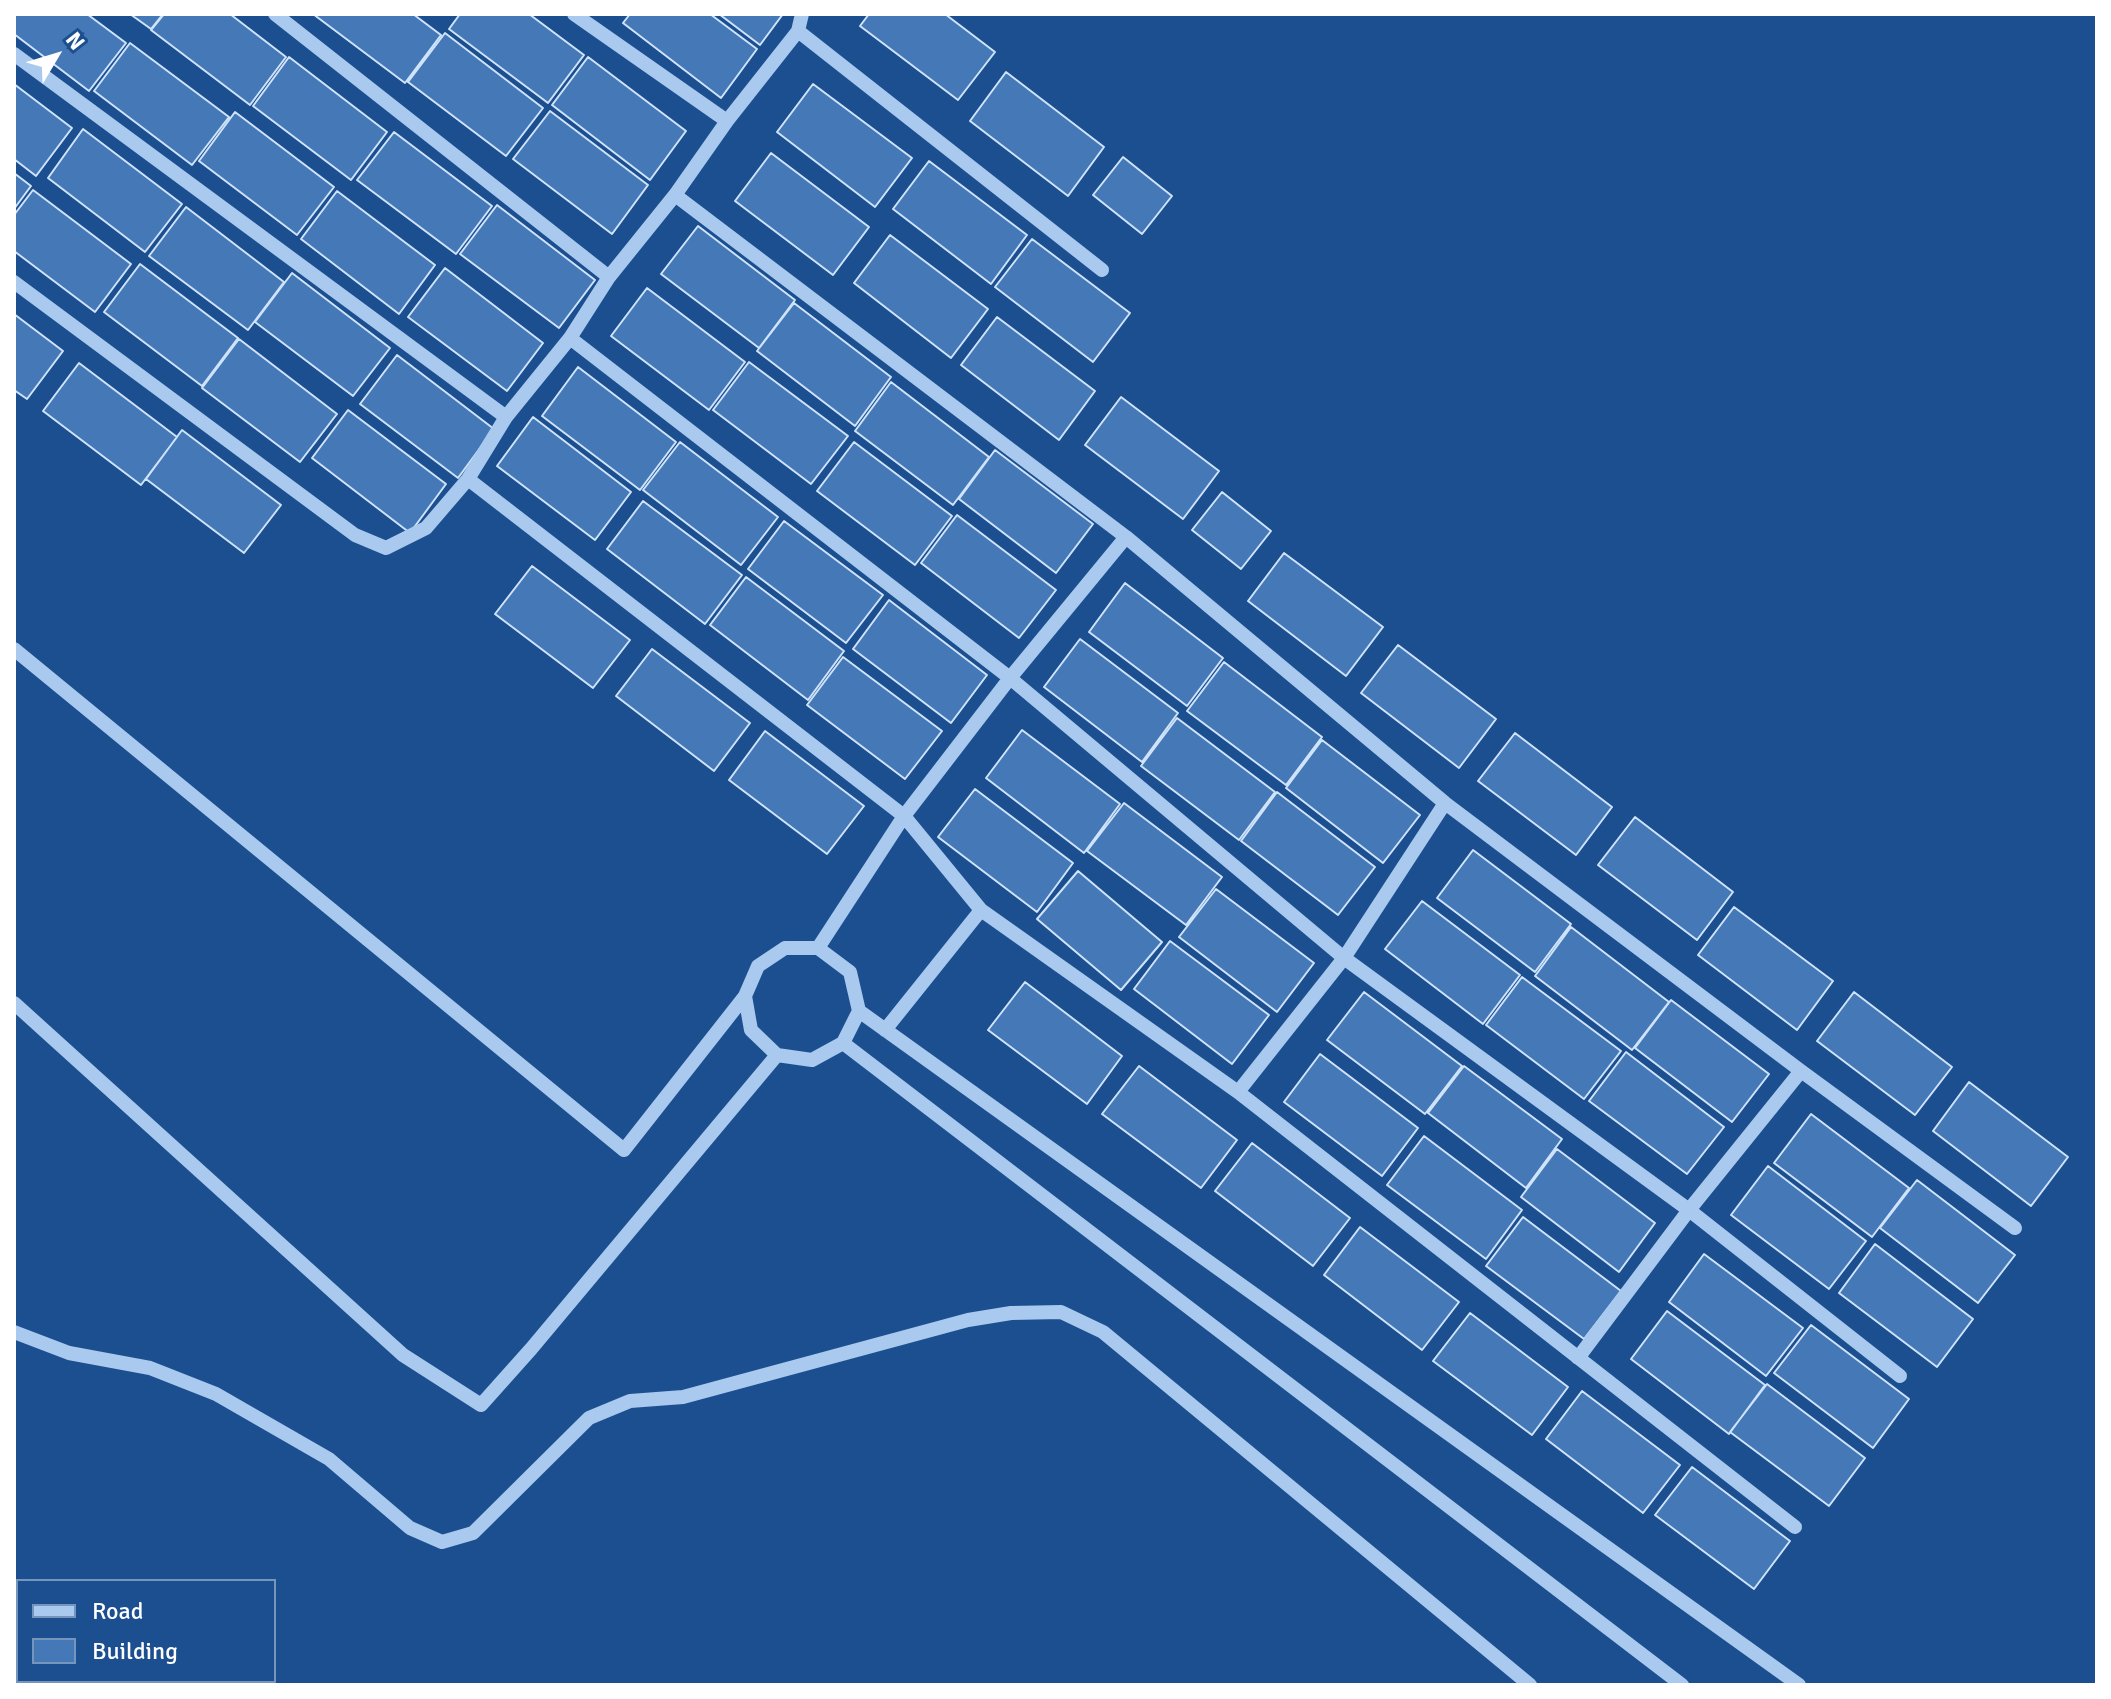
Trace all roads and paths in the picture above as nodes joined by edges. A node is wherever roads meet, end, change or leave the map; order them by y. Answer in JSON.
{"nodes":[{"id":1,"x":275,"y":14,"type":"edge"},
{"id":2,"x":574,"y":14,"type":"edge"},
{"id":3,"x":802,"y":14,"type":"edge"},
{"id":4,"x":798,"y":31,"type":"junction"},
{"id":5,"x":14,"y":54,"type":"edge"},
{"id":6,"x":727,"y":121,"type":"junction"},
{"id":7,"x":675,"y":195,"type":"junction"},
{"id":8,"x":1102,"y":270,"type":"dead end"},
{"id":9,"x":609,"y":277,"type":"junction"},
{"id":10,"x":14,"y":282,"type":"edge"},
{"id":11,"x":570,"y":338,"type":"junction"},
{"id":12,"x":506,"y":417,"type":"junction"},
{"id":13,"x":468,"y":479,"type":"junction"},
{"id":14,"x":1126,"y":537,"type":"junction"},
{"id":15,"x":14,"y":649,"type":"edge"},
{"id":16,"x":1010,"y":678,"type":"junction"},
{"id":17,"x":1445,"y":803,"type":"junction"},
{"id":18,"x":904,"y":816,"type":"junction"},
{"id":19,"x":981,"y":910,"type":"junction"},
{"id":20,"x":818,"y":948,"type":"junction"},
{"id":21,"x":1344,"y":958,"type":"junction"},
{"id":22,"x":745,"y":996,"type":"junction"},
{"id":23,"x":14,"y":1004,"type":"edge"},
{"id":24,"x":859,"y":1011,"type":"junction"},
{"id":25,"x":885,"y":1030,"type":"junction"},
{"id":26,"x":843,"y":1043,"type":"junction"},
{"id":27,"x":777,"y":1055,"type":"junction"},
{"id":28,"x":1801,"y":1071,"type":"junction"},
{"id":29,"x":1238,"y":1092,"type":"junction"},
{"id":30,"x":1689,"y":1210,"type":"junction"},
{"id":31,"x":2015,"y":1228,"type":"dead end"},
{"id":32,"x":14,"y":1332,"type":"edge"},
{"id":33,"x":1578,"y":1358,"type":"junction"},
{"id":34,"x":1900,"y":1376,"type":"dead end"},
{"id":35,"x":1795,"y":1527,"type":"dead end"},
{"id":36,"x":1530,"y":1685,"type":"edge"},
{"id":37,"x":1682,"y":1685,"type":"edge"},
{"id":38,"x":1799,"y":1685,"type":"edge"}],
"edges":[{"from":1,"to":9,"type":"street"},
{"from":2,"to":6,"type":"street"},
{"from":3,"to":4,"type":"street"},
{"from":4,"to":6,"type":"street"},
{"from":4,"to":8,"type":"street"},
{"from":5,"to":12,"type":"street"},
{"from":6,"to":7,"type":"street"},
{"from":7,"to":9,"type":"street"},
{"from":7,"to":14,"type":"street"},
{"from":9,"to":11,"type":"street"},
{"from":10,"to":13,"type":"street"},
{"from":11,"to":12,"type":"street"},
{"from":11,"to":16,"type":"street"},
{"from":12,"to":13,"type":"street"},
{"from":13,"to":18,"type":"street"},
{"from":14,"to":16,"type":"street"},
{"from":14,"to":17,"type":"street"},
{"from":15,"to":22,"type":"street"},
{"from":16,"to":18,"type":"street"},
{"from":16,"to":21,"type":"street"},
{"from":17,"to":21,"type":"street"},
{"from":17,"to":28,"type":"street"},
{"from":18,"to":19,"type":"street"},
{"from":18,"to":20,"type":"street"},
{"from":19,"to":25,"type":"street"},
{"from":19,"to":29,"type":"street"},
{"from":20,"to":22,"type":"street"},
{"from":20,"to":24,"type":"street"},
{"from":21,"to":29,"type":"street"},
{"from":21,"to":30,"type":"street"},
{"from":22,"to":27,"type":"street"},
{"from":23,"to":27,"type":"street"},
{"from":24,"to":25,"type":"street"},
{"from":24,"to":26,"type":"street"},
{"from":25,"to":38,"type":"street"},
{"from":26,"to":27,"type":"street"},
{"from":26,"to":37,"type":"street"},
{"from":28,"to":30,"type":"street"},
{"from":28,"to":31,"type":"street"},
{"from":29,"to":33,"type":"street"},
{"from":30,"to":33,"type":"street"},
{"from":30,"to":34,"type":"street"},
{"from":32,"to":36,"type":"street"},
{"from":33,"to":35,"type":"street"}]}
